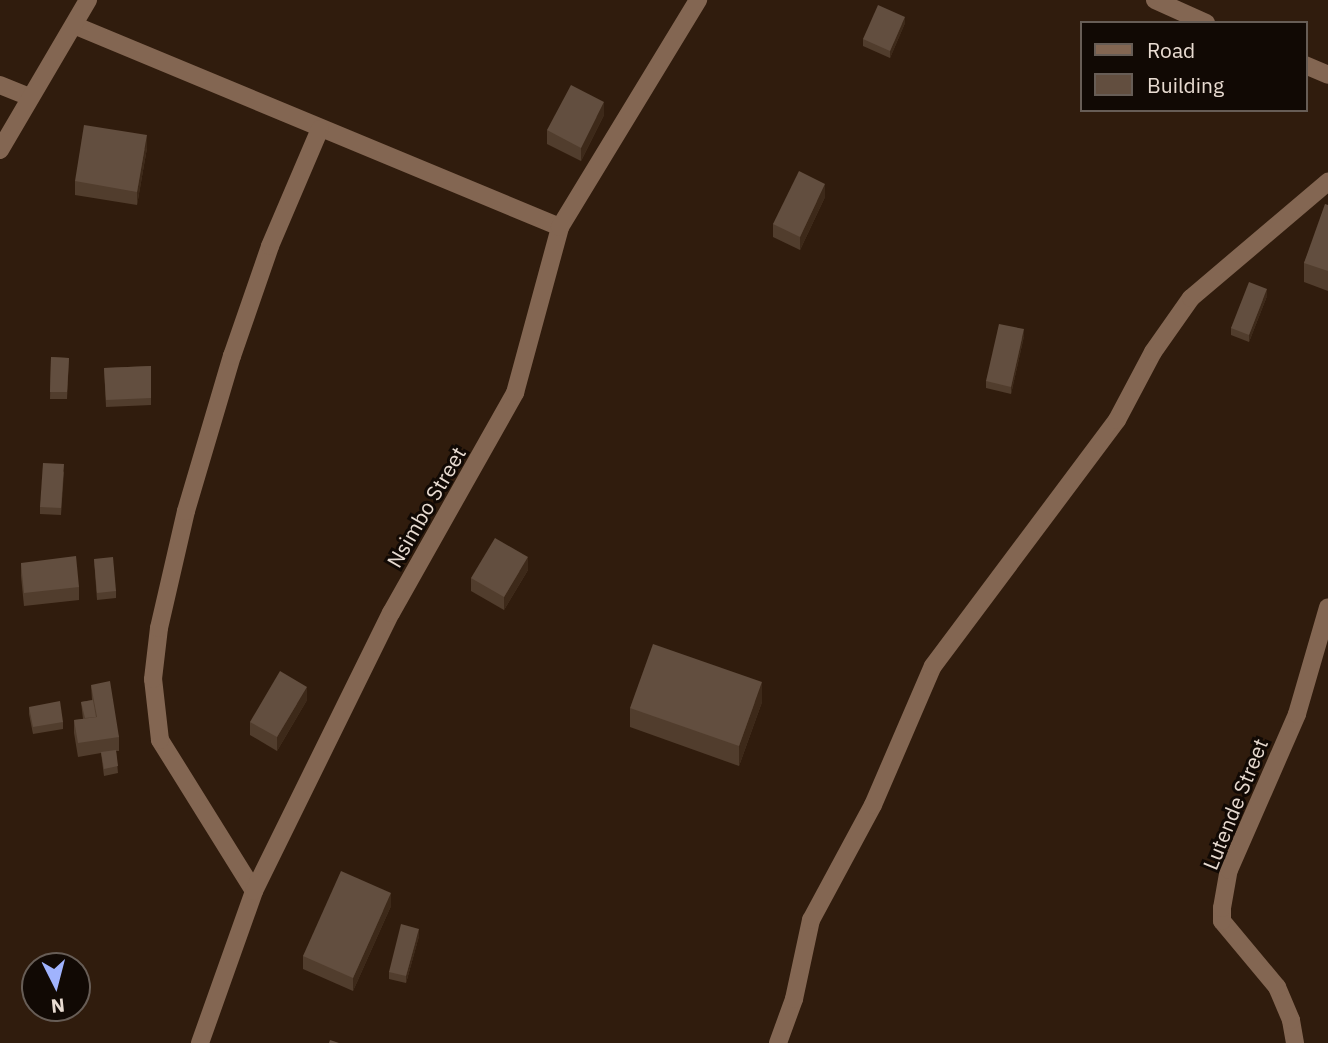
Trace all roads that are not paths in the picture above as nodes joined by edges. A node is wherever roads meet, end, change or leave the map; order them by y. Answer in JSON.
{"nodes":[{"id":1,"x":88,"y":0,"type":"edge"},
{"id":2,"x":698,"y":0,"type":"edge"},
{"id":3,"x":1155,"y":0,"type":"edge"},
{"id":4,"x":1202,"y":21,"type":"edge"},
{"id":5,"x":76,"y":26,"type":"junction"},
{"id":6,"x":1307,"y":66,"type":"edge"},
{"id":7,"x":1328,"y":75,"type":"edge"},
{"id":8,"x":0,"y":85,"type":"edge"},
{"id":9,"x":30,"y":97,"type":"junction"},
{"id":10,"x":320,"y":129,"type":"junction"},
{"id":11,"x":0,"y":150,"type":"edge"},
{"id":12,"x":1328,"y":182,"type":"edge"},
{"id":13,"x":560,"y":227,"type":"junction"},
{"id":14,"x":1328,"y":607,"type":"edge"},
{"id":15,"x":254,"y":891,"type":"junction"},
{"id":16,"x":200,"y":1043,"type":"edge"},
{"id":17,"x":778,"y":1043,"type":"edge"},
{"id":18,"x":1295,"y":1043,"type":"edge"}],
"edges":[{"from":1,"to":5,"type":"street"},
{"from":2,"to":13,"type":"street","name":"Nsimbo Street"},
{"from":3,"to":4,"type":"street"},
{"from":5,"to":9,"type":"street"},
{"from":5,"to":10,"type":"street"},
{"from":6,"to":7,"type":"street"},
{"from":8,"to":9,"type":"street"},
{"from":9,"to":11,"type":"street"},
{"from":10,"to":13,"type":"street"},
{"from":10,"to":15,"type":"street"},
{"from":12,"to":17,"type":"street"},
{"from":13,"to":15,"type":"street","name":"Nsimbo Street"},
{"from":14,"to":18,"type":"street","name":"Lutende Street"},
{"from":15,"to":16,"type":"street","name":"Nsimbo Street"}]}
